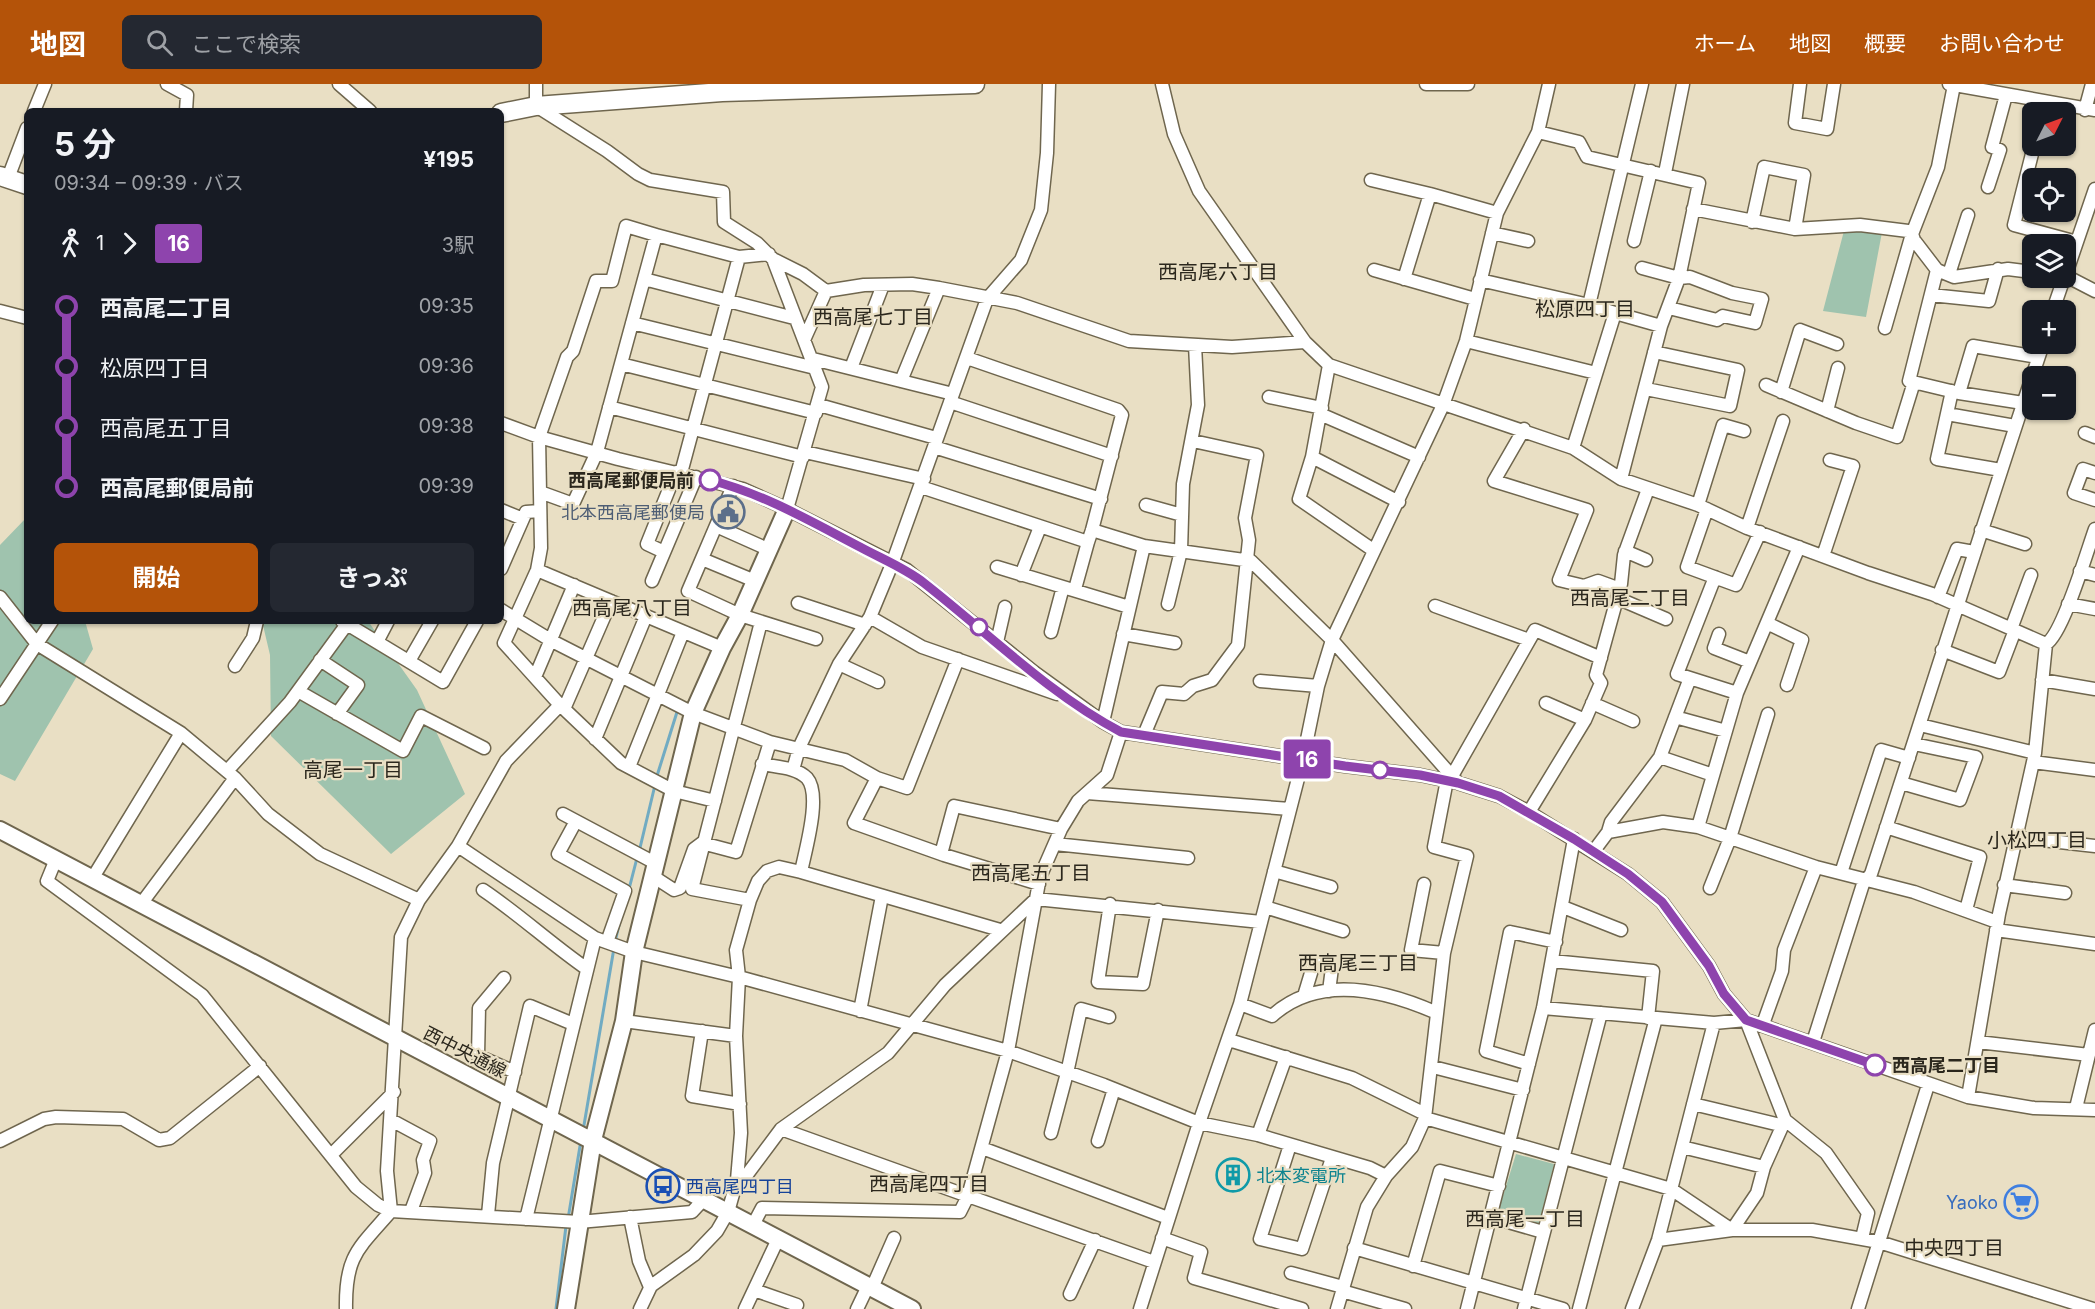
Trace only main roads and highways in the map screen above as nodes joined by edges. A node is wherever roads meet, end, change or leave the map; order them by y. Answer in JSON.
{"nodes":[{"id":1,"x":975,"y":84,"type":"edge"},
{"id":2,"x":934,"y":85,"type":"edge"},
{"id":3,"x":504,"y":111,"type":"edge"},
{"id":4,"x":4,"y":177,"type":"edge"},
{"id":5,"x":24,"y":184,"type":"edge"}],
"edges":[{"from":1,"to":2,"type":"main road"},
{"from":2,"to":3,"type":"main road"},
{"from":4,"to":5,"type":"main road"}]}
